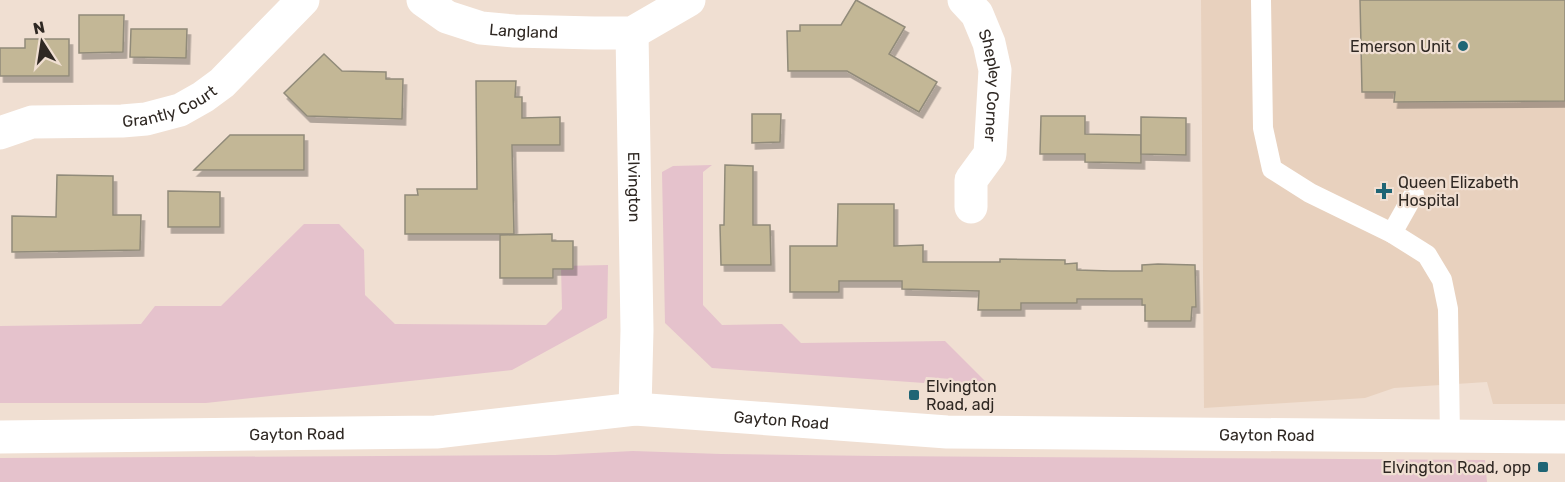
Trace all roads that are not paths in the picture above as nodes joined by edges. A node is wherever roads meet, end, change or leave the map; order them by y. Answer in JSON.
{"nodes":[{"id":1,"x":303,"y":0,"type":"edge"},
{"id":2,"x":423,"y":0,"type":"edge"},
{"id":3,"x":690,"y":0,"type":"edge"},
{"id":4,"x":964,"y":0,"type":"edge"},
{"id":5,"x":1261,"y":0,"type":"edge"},
{"id":6,"x":632,"y":33,"type":"junction"},
{"id":7,"x":0,"y":133,"type":"edge"},
{"id":8,"x":1414,"y":194,"type":"dead end"},
{"id":9,"x":970,"y":207,"type":"dead end"},
{"id":10,"x":1392,"y":233,"type":"junction"},
{"id":11,"x":636,"y":409,"type":"junction"},
{"id":12,"x":0,"y":437,"type":"edge"},
{"id":13,"x":1450,"y":437,"type":"junction"},
{"id":14,"x":1565,"y":437,"type":"edge"}],
"edges":[{"from":1,"to":7,"type":"main road","name":"Grantly Court"},
{"from":2,"to":6,"type":"main road","name":"Langland"},
{"from":3,"to":6,"type":"main road"},
{"from":4,"to":9,"type":"main road","name":"Shepley Corner"},
{"from":5,"to":10,"type":"lane"},
{"from":6,"to":11,"type":"main road","name":"Elvington"},
{"from":8,"to":10,"type":"lane"},
{"from":10,"to":13,"type":"lane"},
{"from":11,"to":12,"type":"main road","name":"Gayton Road"},
{"from":11,"to":13,"type":"main road","name":"Gayton Road"},
{"from":13,"to":14,"type":"main road","name":"Gayton Road"}]}
